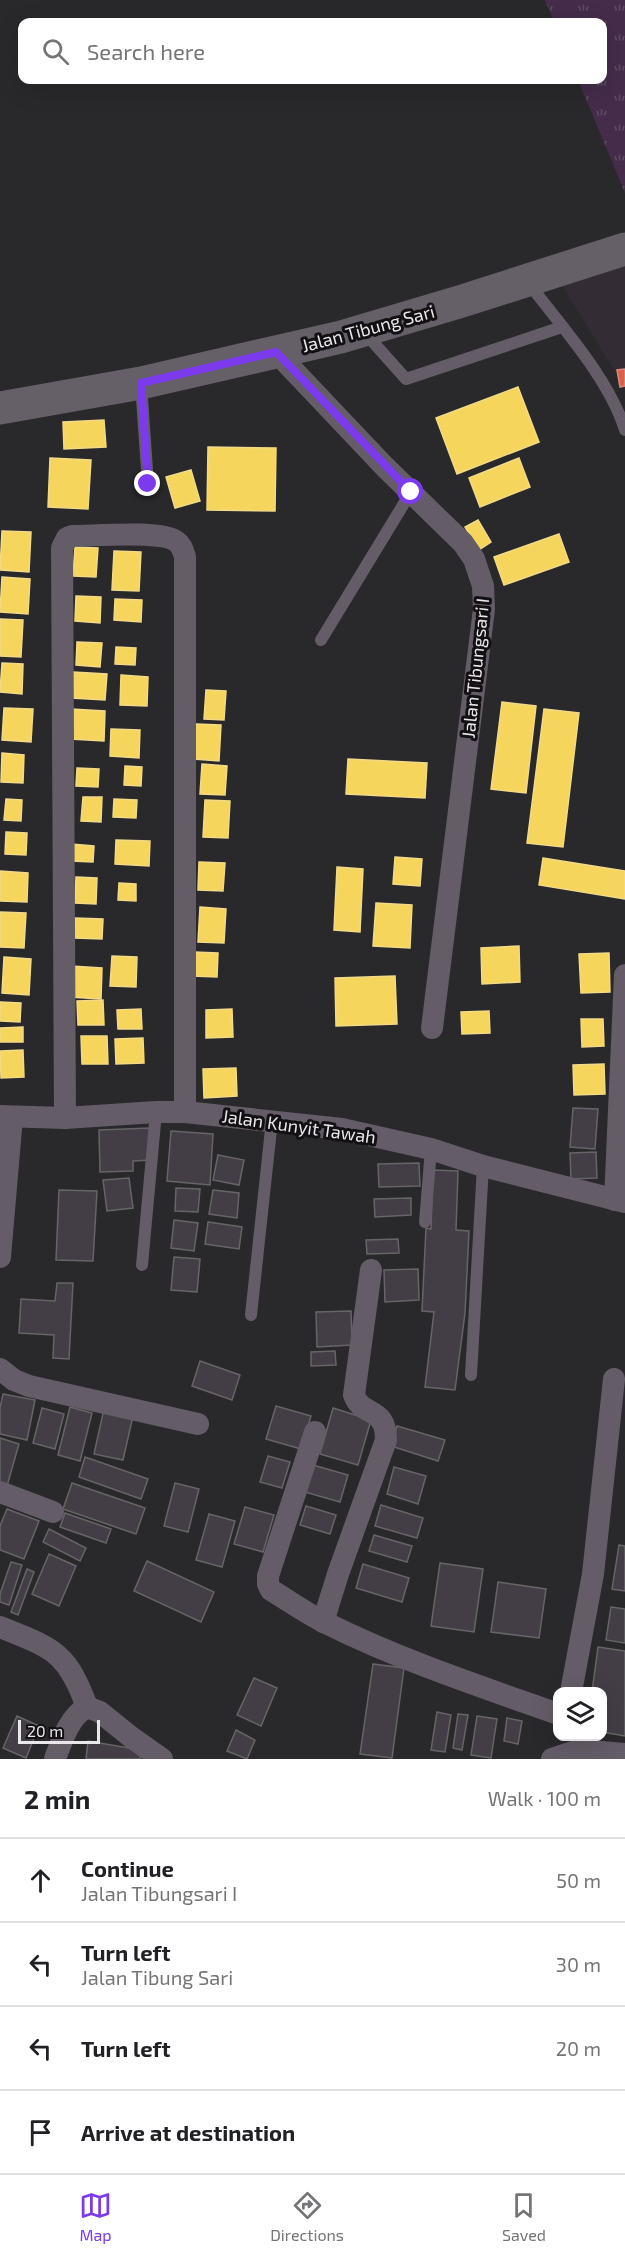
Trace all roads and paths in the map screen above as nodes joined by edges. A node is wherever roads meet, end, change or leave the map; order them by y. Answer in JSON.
{"nodes":[{"id":1,"x":625,"y":249,"type":"edge"},
{"id":2,"x":526,"y":280,"type":"junction"},
{"id":3,"x":562,"y":327,"type":"junction"},
{"id":4,"x":363,"y":330,"type":"junction"},
{"id":5,"x":276,"y":352,"type":"junction"},
{"id":6,"x":141,"y":383,"type":"junction"},
{"id":7,"x":0,"y":408,"type":"edge"},
{"id":8,"x":625,"y":430,"type":"edge"},
{"id":9,"x":148,"y":484,"type":"dead end"},
{"id":10,"x":411,"y":492,"type":"junction"},
{"id":11,"x":321,"y":640,"type":"dead end"},
{"id":12,"x":625,"y":975,"type":"edge"},
{"id":13,"x":432,"y":1028,"type":"dead end"},
{"id":14,"x":156,"y":1112,"type":"junction"},
{"id":15,"x":185,"y":1112,"type":"junction"},
{"id":16,"x":6,"y":1116,"type":"edge"},
{"id":17,"x":65,"y":1118,"type":"junction"},
{"id":18,"x":272,"y":1120,"type":"junction"},
{"id":19,"x":431,"y":1149,"type":"junction"},
{"id":20,"x":483,"y":1166,"type":"junction"},
{"id":21,"x":620,"y":1201,"type":"edge"},
{"id":22,"x":425,"y":1222,"type":"dead end"},
{"id":23,"x":0,"y":1257,"type":"edge"},
{"id":24,"x":142,"y":1265,"type":"dead end"},
{"id":25,"x":371,"y":1270,"type":"dead end"},
{"id":26,"x":251,"y":1315,"type":"dead end"},
{"id":27,"x":1,"y":1371,"type":"edge"},
{"id":28,"x":471,"y":1375,"type":"dead end"},
{"id":29,"x":614,"y":1379,"type":"dead end"},
{"id":30,"x":198,"y":1424,"type":"dead end"},
{"id":31,"x":315,"y":1432,"type":"dead end"},
{"id":32,"x":0,"y":1492,"type":"edge"},
{"id":33,"x":53,"y":1512,"type":"dead end"},
{"id":34,"x":323,"y":1622,"type":"junction"},
{"id":35,"x":0,"y":1627,"type":"edge"},
{"id":36,"x":572,"y":1687,"type":"edge"},
{"id":37,"x":87,"y":1707,"type":"junction"},
{"id":38,"x":553,"y":1712,"type":"edge"},
{"id":39,"x":558,"y":1753,"type":"edge"},
{"id":40,"x":625,"y":1754,"type":"edge"},
{"id":41,"x":56,"y":1759,"type":"edge"},
{"id":42,"x":162,"y":1759,"type":"edge"}],
"edges":[{"from":1,"to":2,"type":"street","name":"Jalan Tibung Sari"},
{"from":2,"to":3,"type":"lane"},
{"from":2,"to":4,"type":"street","name":"Jalan Tibung Sari"},
{"from":3,"to":4,"type":"lane"},
{"from":3,"to":8,"type":"lane"},
{"from":4,"to":5,"type":"street","name":"Jalan Tibung Sari"},
{"from":5,"to":6,"type":"street","name":"Jalan Tibung Sari"},
{"from":5,"to":10,"type":"street","name":"Jalan Tibungsari I"},
{"from":6,"to":7,"type":"street","name":"Jalan Tibung Sari"},
{"from":6,"to":9,"type":"lane"},
{"from":10,"to":11,"type":"lane"},
{"from":10,"to":13,"type":"street","name":"Jalan Tibungsari I"},
{"from":12,"to":21,"type":"street"},
{"from":14,"to":15,"type":"street","name":"Jalan Kunyit Tawah"},
{"from":14,"to":17,"type":"street","name":"Jalan Kunyit Tawah"},
{"from":14,"to":24,"type":"lane"},
{"from":15,"to":17,"type":"street"},
{"from":15,"to":18,"type":"street","name":"Jalan Kunyit Tawah"},
{"from":16,"to":17,"type":"street","name":"Jalan Kunyit Tawah"},
{"from":16,"to":23,"type":"street"},
{"from":18,"to":19,"type":"street","name":"Jalan Kunyit Tawah"},
{"from":18,"to":26,"type":"lane"},
{"from":19,"to":20,"type":"street","name":"Jalan Kunyit Tawah"},
{"from":19,"to":22,"type":"lane"},
{"from":20,"to":21,"type":"street","name":"Jalan Kunyit Tawah"},
{"from":20,"to":28,"type":"lane"},
{"from":25,"to":34,"type":"street"},
{"from":27,"to":30,"type":"street"},
{"from":29,"to":36,"type":"street"},
{"from":31,"to":34,"type":"street"},
{"from":32,"to":33,"type":"street"},
{"from":34,"to":38,"type":"street"},
{"from":35,"to":37,"type":"street"},
{"from":37,"to":41,"type":"street"},
{"from":37,"to":42,"type":"street"},
{"from":39,"to":40,"type":"street"}]}
